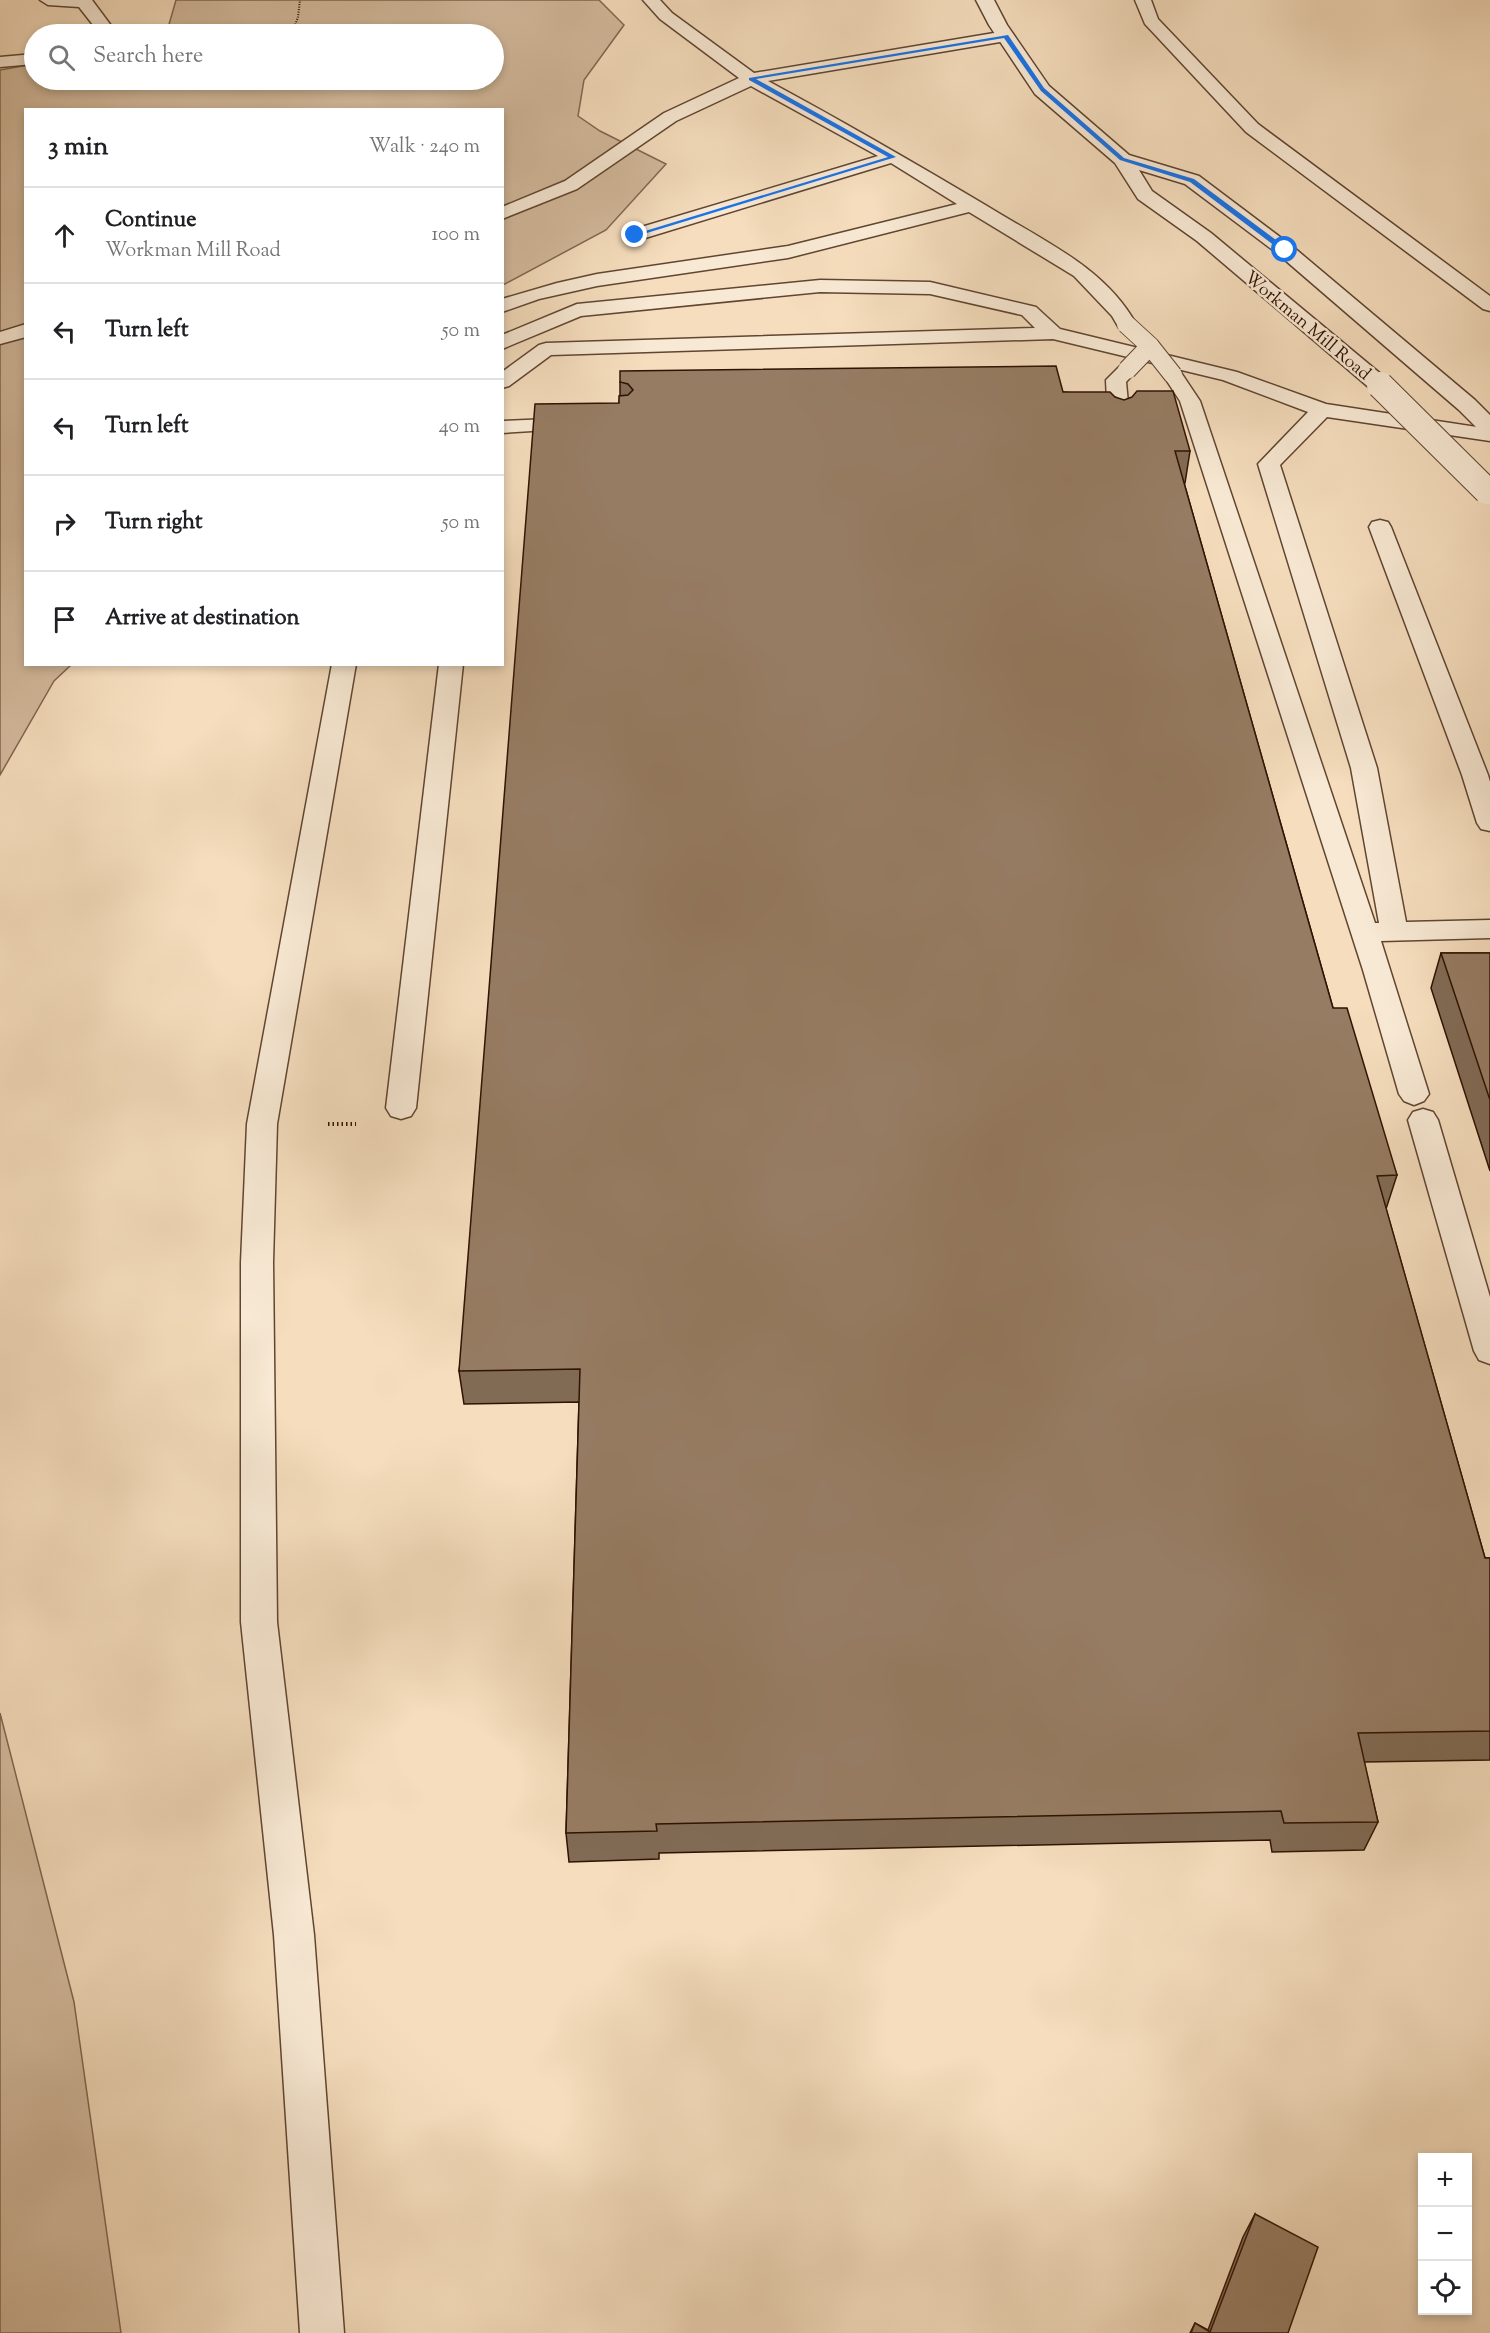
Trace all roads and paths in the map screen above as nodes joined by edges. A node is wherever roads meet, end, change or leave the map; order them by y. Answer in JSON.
{"nodes":[{"id":1,"x":48,"y":0,"type":"edge"},
{"id":2,"x":300,"y":0,"type":"edge"},
{"id":3,"x":651,"y":0,"type":"edge"},
{"id":4,"x":985,"y":0,"type":"edge"},
{"id":5,"x":1143,"y":0,"type":"edge"},
{"id":6,"x":83,"y":1,"type":"edge"},
{"id":7,"x":101,"y":24,"type":"edge"},
{"id":8,"x":296,"y":24,"type":"edge"},
{"id":9,"x":1006,"y":36,"type":"junction"},
{"id":10,"x":24,"y":60,"type":"edge"},
{"id":11,"x":0,"y":62,"type":"edge"},
{"id":12,"x":751,"y":79,"type":"junction"},
{"id":13,"x":893,"y":157,"type":"junction"},
{"id":14,"x":1122,"y":159,"type":"junction"},
{"id":15,"x":973,"y":205,"type":"junction"},
{"id":16,"x":504,"y":213,"type":"edge"},
{"id":17,"x":635,"y":235,"type":"dead end"},
{"id":18,"x":504,"y":305,"type":"edge"},
{"id":19,"x":1490,"y":305,"type":"edge"},
{"id":20,"x":24,"y":331,"type":"edge"},
{"id":21,"x":1053,"y":333,"type":"junction"},
{"id":22,"x":0,"y":338,"type":"edge"},
{"id":23,"x":504,"y":342,"type":"edge"},
{"id":24,"x":1150,"y":346,"type":"junction"},
{"id":25,"x":504,"y":380,"type":"edge"},
{"id":26,"x":1322,"y":410,"type":"junction"},
{"id":27,"x":598,"y":423,"type":"edge"},
{"id":28,"x":1119,"y":424,"type":"edge"},
{"id":29,"x":509,"y":427,"type":"edge"},
{"id":30,"x":1490,"y":428,"type":"edge"},
{"id":31,"x":1490,"y":435,"type":"edge"},
{"id":32,"x":1488,"y":494,"type":"edge"},
{"id":33,"x":1380,"y":527,"type":"dead end"},
{"id":34,"x":344,"y":666,"type":"edge"},
{"id":35,"x":451,"y":666,"type":"edge"},
{"id":36,"x":1490,"y":823,"type":"edge"},
{"id":37,"x":1490,"y":929,"type":"edge"},
{"id":38,"x":1394,"y":931,"type":"junction"},
{"id":39,"x":1364,"y":932,"type":"junction"},
{"id":40,"x":401,"y":1108,"type":"dead end"},
{"id":41,"x":1490,"y":1351,"type":"edge"},
{"id":42,"x":322,"y":2333,"type":"edge"}],
"edges":[{"from":1,"to":6,"type":"lane"},
{"from":2,"to":8,"type":"path"},
{"from":3,"to":12,"type":"lane"},
{"from":4,"to":9,"type":"street","name":"Workman Mill Road"},
{"from":5,"to":19,"type":"lane"},
{"from":6,"to":7,"type":"lane"},
{"from":9,"to":12,"type":"lane"},
{"from":9,"to":14,"type":"street","name":"Workman Mill Road"},
{"from":10,"to":11,"type":"lane"},
{"from":12,"to":13,"type":"lane"},
{"from":12,"to":16,"type":"lane"},
{"from":13,"to":15,"type":"lane"},
{"from":13,"to":17,"type":"lane"},
{"from":14,"to":30,"type":"street","name":"Workman Mill Road"},
{"from":14,"to":32,"type":"street","name":"Workman Mill Road","bridge":true},
{"from":15,"to":18,"type":"lane"},
{"from":15,"to":24,"type":"lane","bridge":true},
{"from":20,"to":22,"type":"lane"},
{"from":21,"to":23,"type":"lane"},
{"from":21,"to":25,"type":"lane"},
{"from":21,"to":26,"type":"lane"},
{"from":24,"to":28,"type":"lane","bridge":true},
{"from":24,"to":39,"type":"lane","bridge":true},
{"from":26,"to":31,"type":"lane"},
{"from":26,"to":38,"type":"lane"},
{"from":27,"to":29,"type":"lane"},
{"from":33,"to":36,"type":"lane"},
{"from":34,"to":42,"type":"lane"},
{"from":35,"to":40,"type":"lane"},
{"from":37,"to":38,"type":"lane"},
{"from":38,"to":39,"type":"lane"},
{"from":39,"to":41,"type":"lane"}]}
